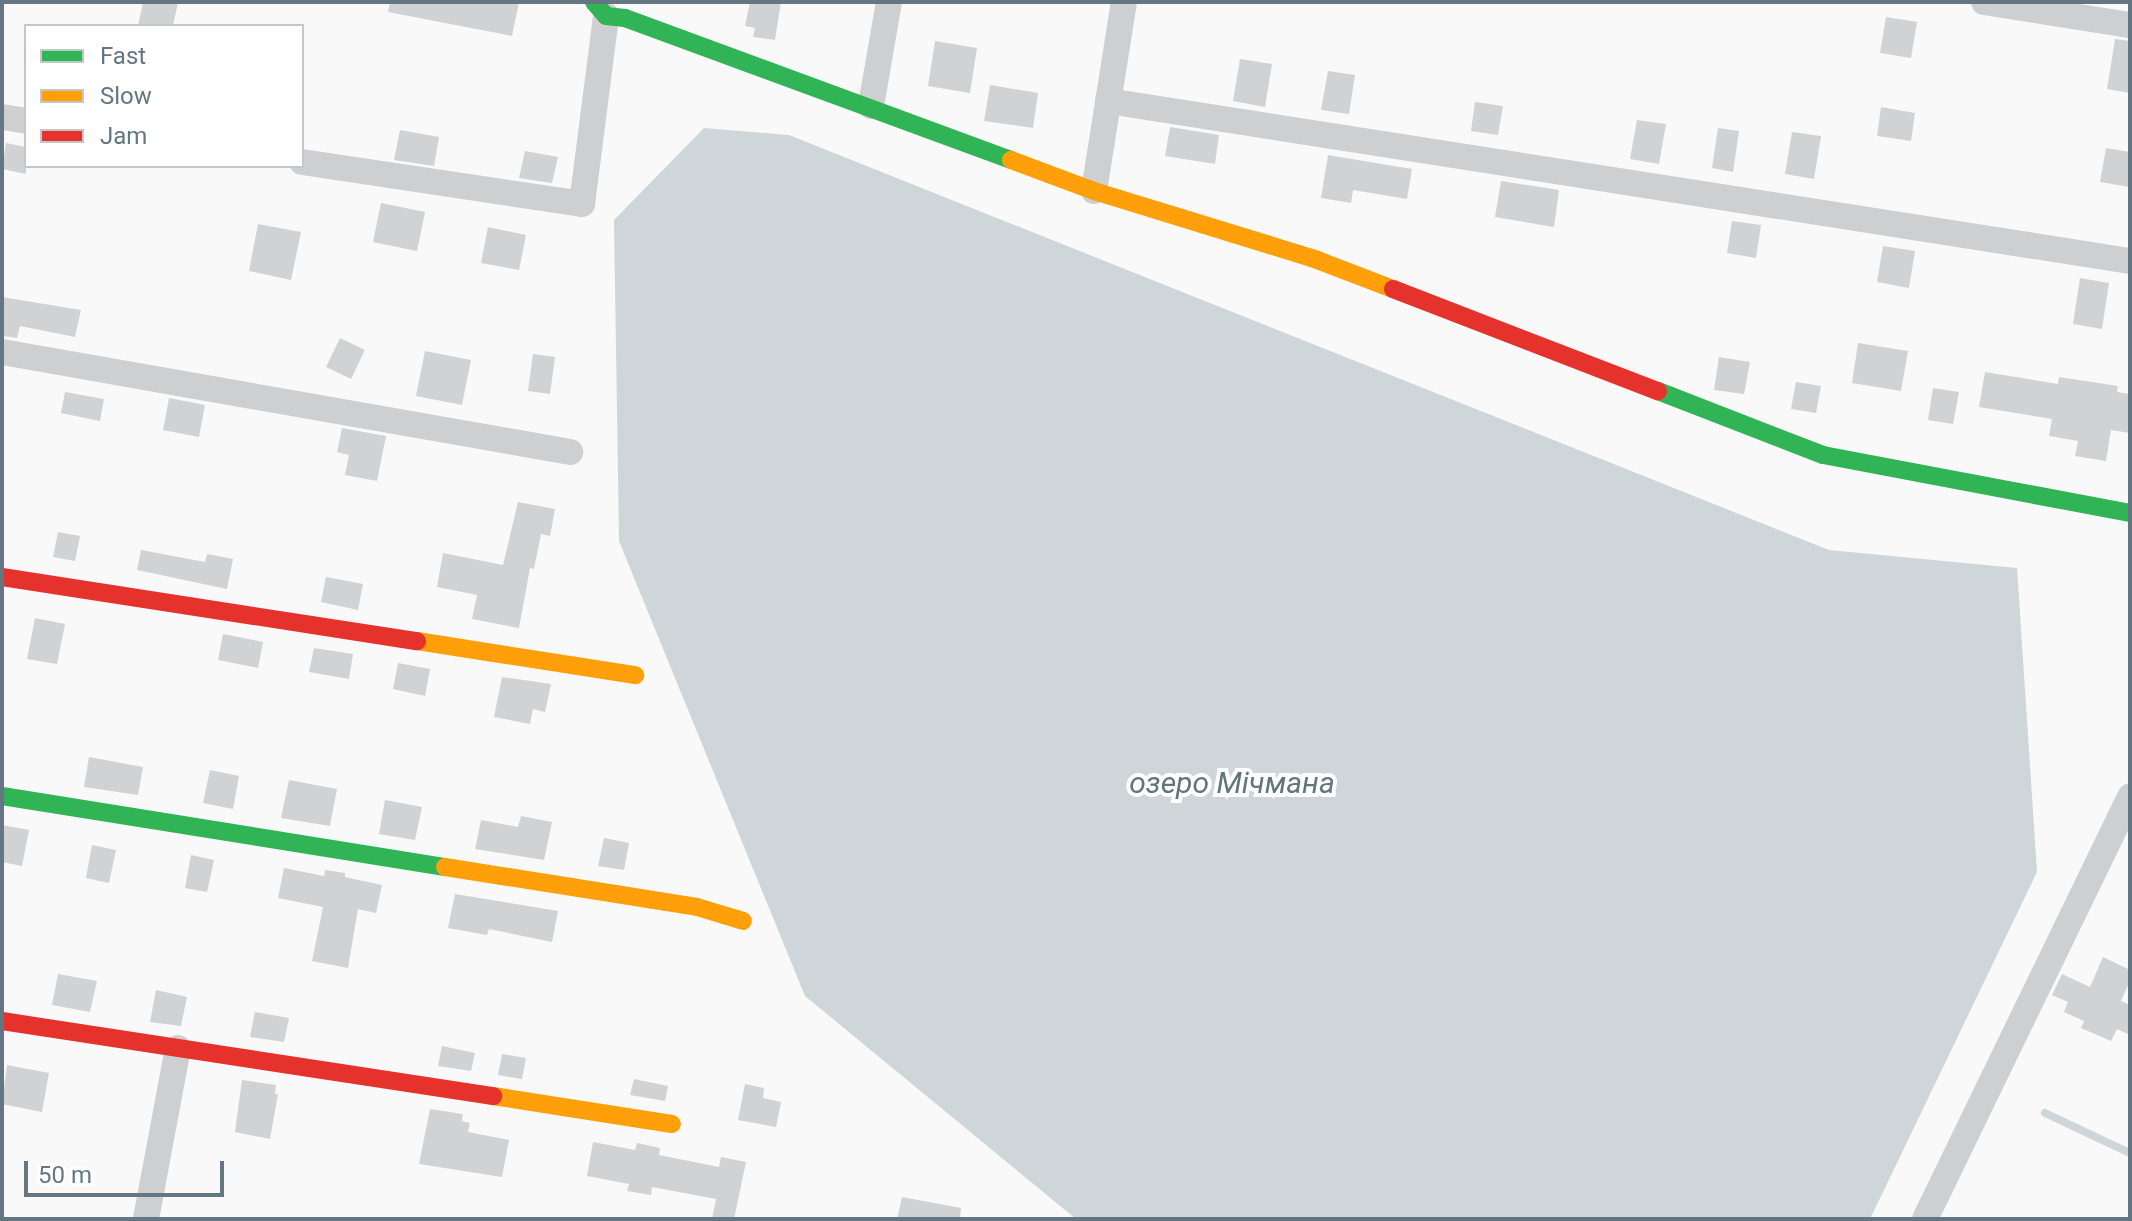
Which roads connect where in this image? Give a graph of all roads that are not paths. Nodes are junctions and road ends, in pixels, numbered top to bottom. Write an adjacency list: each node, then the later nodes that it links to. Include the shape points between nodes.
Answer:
1 (889, 2): 7 (street)
2 (1124, 2): 6 (street)
3 (1984, 2): 5 (street)
4 (600, 9): 7 (street); 10 (street, via 582,204)
5 (2130, 25)
6 (1108, 101): 11 (street); 12 (street)
7 (871, 106): 11 (street)
8 (2, 117): 9 (street)
9 (24, 121)
10 (304, 162)
11 (1094, 191): 15 (street, via 1312,258 1823,455)
12 (2130, 261)
13 (2, 352): 14 (street)
14 (570, 452)
15 (2130, 513)
16 (2, 577): 17 (street)
17 (635, 675)
18 (2, 796): 20 (street, via 682,904)
19 (2130, 796): 25 (street)
20 (743, 921)
21 (2, 1021): 22 (street)
22 (178, 1048): 23 (street); 24 (street)
23 (672, 1124)
24 (146, 1219)
25 (1925, 1219)

